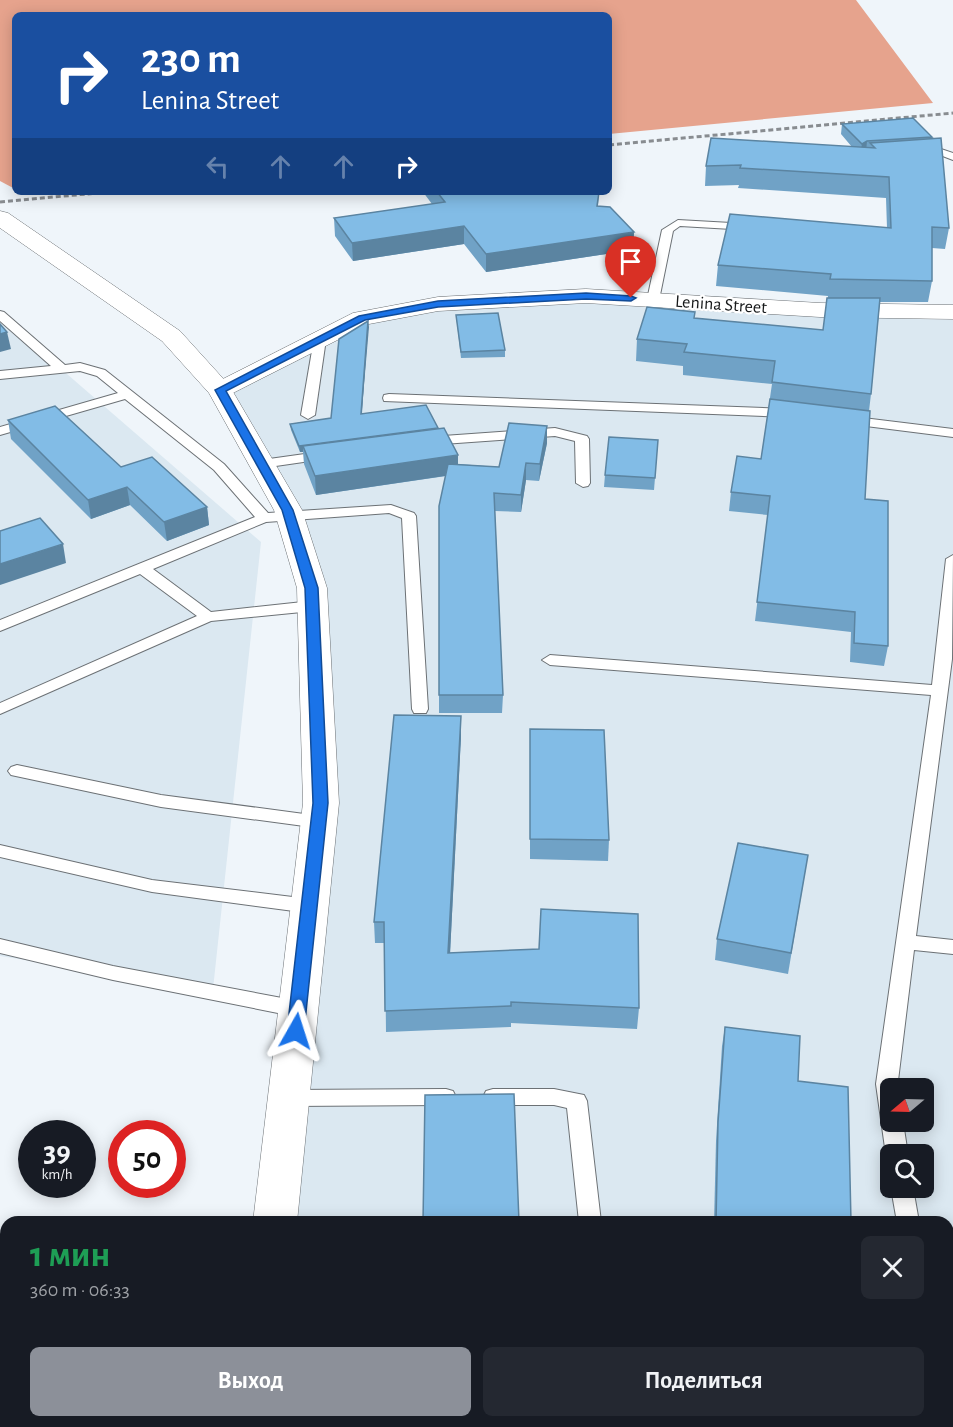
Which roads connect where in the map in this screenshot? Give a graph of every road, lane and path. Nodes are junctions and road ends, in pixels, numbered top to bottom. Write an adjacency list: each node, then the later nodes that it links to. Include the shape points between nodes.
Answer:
1 (909, 154): 2 (lane, via 941,152)
2 (953, 157)
3 (0, 218): 11 (main road, via 171,336)
4 (758, 227): 5 (lane, via 678,223 673,226 668,230)
5 (653, 300): 6 (main road, Lenina Street, via 820,310); 8 (main road, Lenina Street, via 586,296 438,304 362,318)
6 (953, 312)
7 (0, 315): 9 (lane)
8 (320, 339): 11 (main road, Lenina Street); 14 (lane)
9 (62, 369): 10 (lane); 12 (lane, via 80,367 101,373)
10 (0, 375)
11 (220, 390): 21 (main road)
12 (128, 394): 17 (lane); 23 (lane)
13 (389, 398): 15 (lane)
14 (308, 414)
15 (807, 415)
16 (829, 418): 18 (lane)
17 (0, 431)
18 (953, 433)
19 (415, 442): 22 (lane, via 555,432 582,439)
20 (344, 452): 21 (lane)
21 (262, 464): 23 (main road)
22 (583, 483)
23 (277, 518): 25 (lane); 26 (main road, via 312,588); 33 (lane, via 391,509 410,516)
24 (953, 560): 29 (lane)
25 (142, 568): 27 (lane); 28 (lane)
26 (312, 606): 27 (lane); 35 (main road)
27 (208, 617): 32 (lane)
28 (0, 626)
29 (948, 659): 31 (lane)
30 (550, 660): 31 (lane)
31 (940, 691): 38 (lane)
32 (0, 709)
33 (420, 709)
34 (17, 771): 35 (lane, via 161,801)
35 (319, 822): 37 (main road)
36 (0, 851): 37 (lane, via 152,886)
37 (309, 906): 41 (main road)
38 (905, 942): 40 (lane); 42 (lane)
39 (0, 946): 41 (lane, via 113,974)
40 (953, 947)
41 (298, 1009): 43 (main road)
42 (887, 1078)
43 (288, 1098): 45 (main road); 46 (lane, via 554,1097 577,1101)
44 (904, 1198): 47 (lane)
45 (276, 1216)
46 (589, 1216)
47 (907, 1216)

